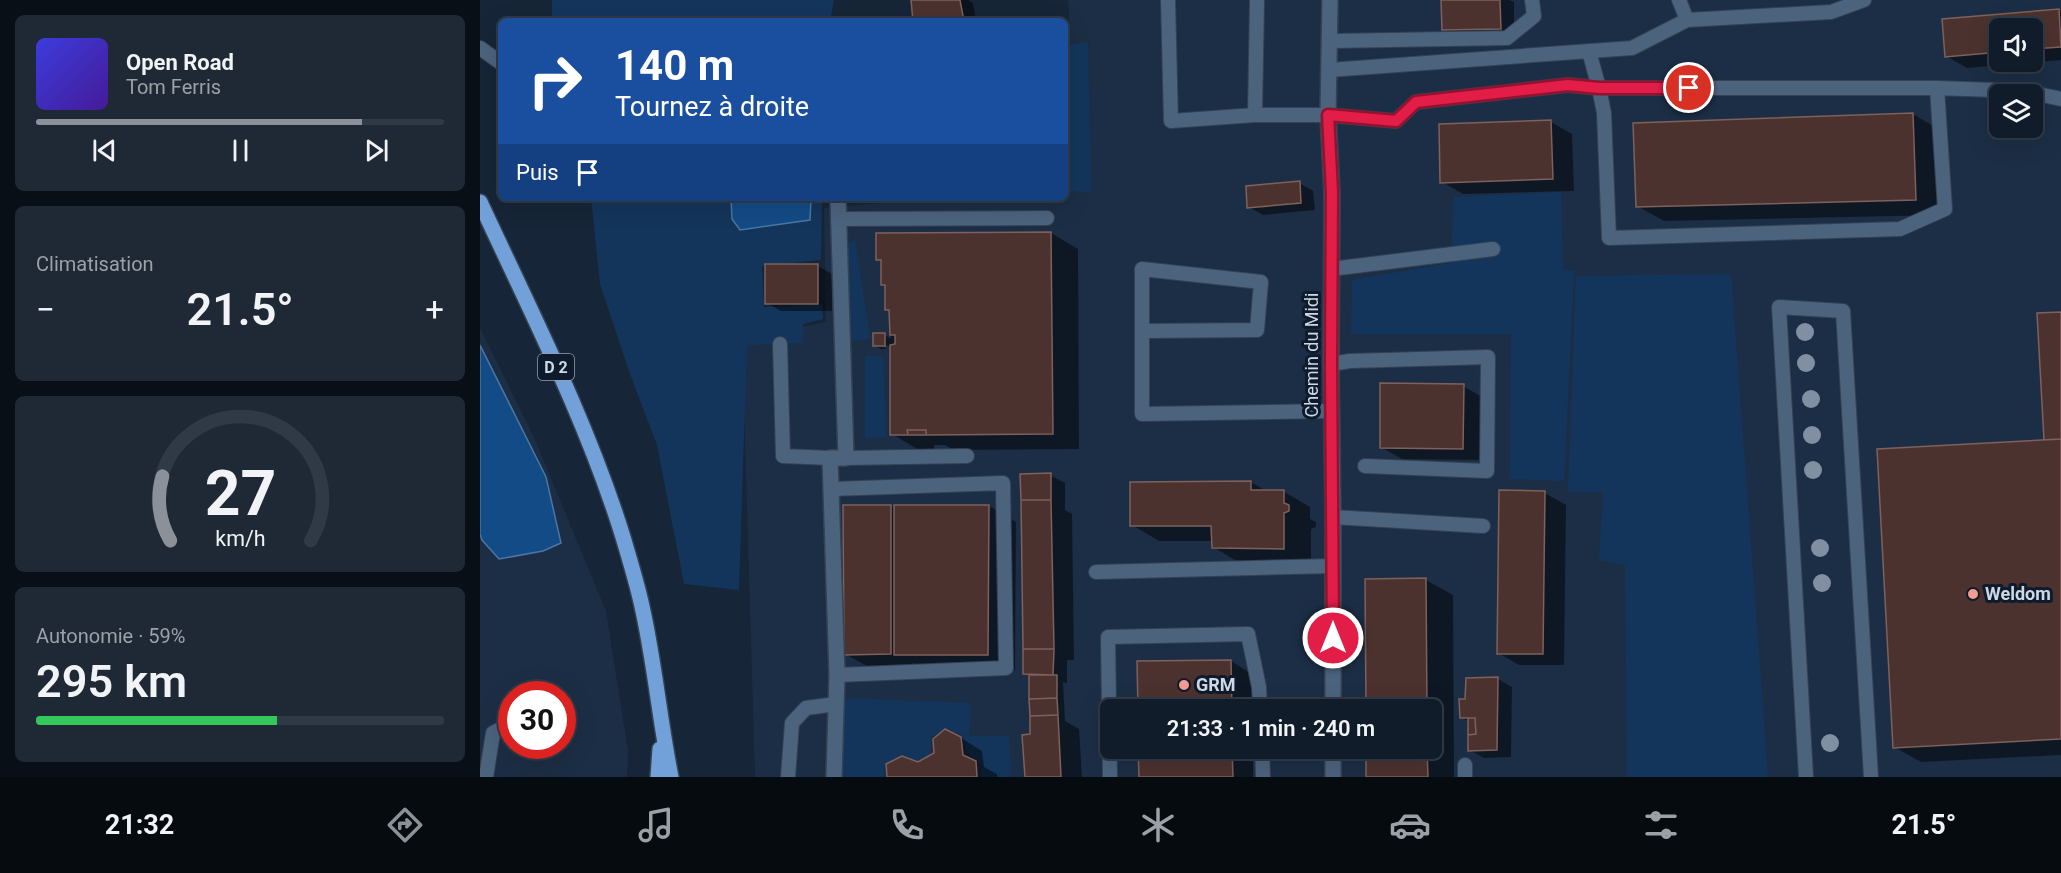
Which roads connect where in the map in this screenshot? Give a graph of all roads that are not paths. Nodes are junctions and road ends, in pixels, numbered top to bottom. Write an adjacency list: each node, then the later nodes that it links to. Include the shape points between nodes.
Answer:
1 (1168, 0): 16 (lane, via 1171,121)
2 (1257, 0): 16 (lane)
3 (1330, 0): 8 (street, Chemin du Midi)
4 (1532, 0): 8 (lane, via 1533,16 1507,38)
5 (1679, 0): 7 (lane)
6 (1864, 0): 7 (lane, via 1831,12)
7 (1687, 20): 10 (lane, via 1632,48)
8 (1331, 41): 12 (street, Chemin du Midi)
9 (480, 48): 11 (lane)
10 (1589, 51): 12 (lane); 13 (lane)
11 (498, 61)
12 (1329, 70): 17 (street, Chemin du Midi)
13 (1599, 88): 14 (lane); 14 (lane, via 1604,113 1609,238 1900,229 1945,209); 17 (lane, via 1568,85 1416,102 1396,121)
14 (1937, 88): 15 (lane, via 2023,91)
15 (2061, 99)
16 (1255, 115): 17 (lane)
17 (1328, 115): 23 (street, Chemin du Midi)
18 (838, 201): 21 (street)
19 (480, 202): 41 (main road, D 2, via 566,388 623,536 643,611)
20 (1047, 218): 21 (lane)
21 (838, 219): 29 (street)
22 (1492, 249): 23 (lane)
23 (1331, 269): 26 (street, Chemin du Midi)
24 (1143, 331): 24 (lane, via 1142,269 1261,282 1257,330); 27 (lane, via 1142,414)
25 (780, 344): 29 (lane, via 783,456)
26 (1331, 364): 27 (street, Chemin du Midi); 30 (lane, via 1488,357 1487,471)
27 (1331, 411): 32 (street, Chemin du Midi)
28 (967, 456): 29 (lane)
29 (838, 458): 31 (street)
30 (1365, 466)
31 (832, 489): 36 (street); 36 (lane, via 1002,483 1006,668)
32 (1333, 517): 33 (lane); 34 (street, Chemin du Midi)
33 (1482, 526)
34 (1333, 566): 35 (lane); 39 (street, Chemin du Midi)
35 (1096, 572)
36 (837, 675): 40 (street)
37 (1109, 699): 38 (lane, via 1108,636 1248,634)
38 (1260, 699)
39 (1333, 699)
40 (836, 704): 49 (lane, via 806,708 792,723); 50 (street)
41 (661, 728): 47 (main road, D 2); 48 (main road, D 2)
42 (498, 730): 46 (lane, via 493,733)
43 (1110, 759): 51 (lane)
44 (1262, 759): 52 (lane)
45 (1333, 759): 53 (street)
46 (486, 777)
47 (658, 777)
48 (671, 777)
49 (788, 777)
50 (834, 777)
51 (1110, 777)
52 (1263, 777)
53 (1333, 777)
54 (1806, 777): 55 (lane, via 1779,307 1843,311)
55 (1871, 777)

